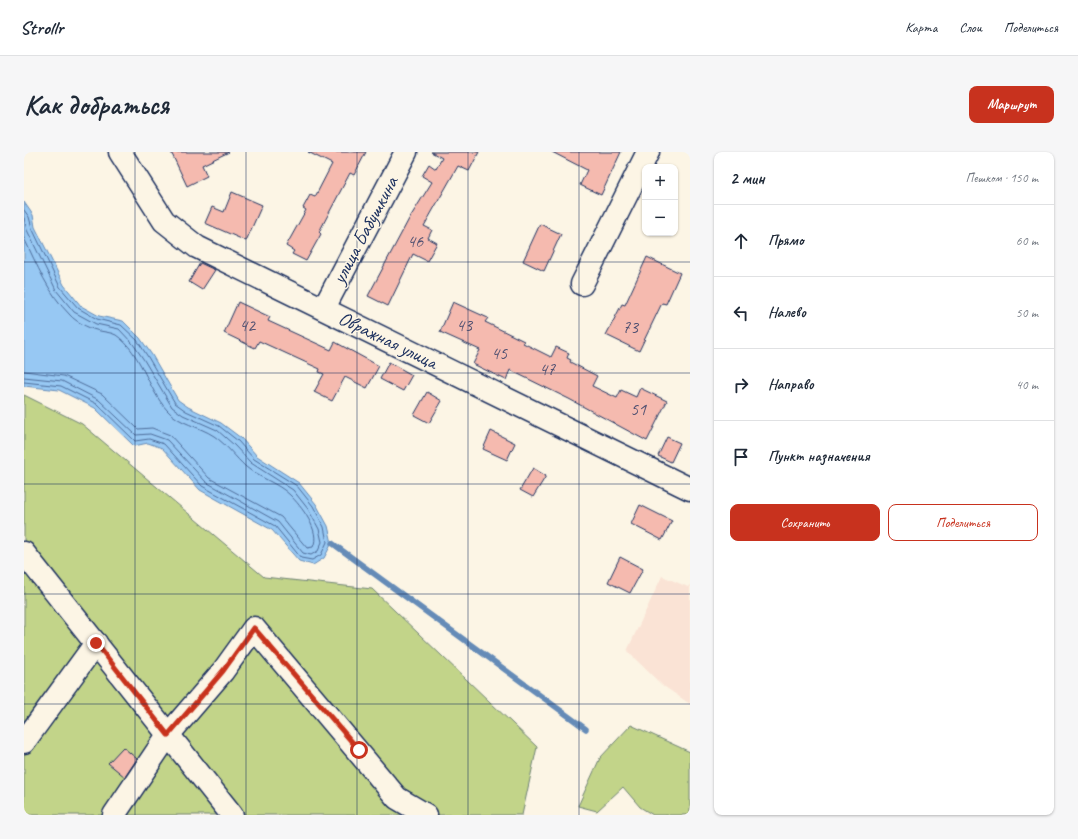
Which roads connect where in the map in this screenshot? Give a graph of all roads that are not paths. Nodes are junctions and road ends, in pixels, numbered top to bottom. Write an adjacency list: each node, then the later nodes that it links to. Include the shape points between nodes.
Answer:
1 (120, 152): 5 (street, Овражная улица, via 164,221 197,247)
2 (406, 152): 5 (street, улица Бабушкина)
3 (648, 152): 4 (street)
4 (582, 284)
5 (324, 308): 6 (street, Овражная улица)
6 (690, 489)
7 (24, 553): 8 (street)
8 (96, 643): 9 (street); 10 (street)
9 (168, 735): 11 (street); 12 (street); 13 (street, via 223,671 254,628 398,798)
10 (24, 742)
11 (114, 815)
12 (232, 815)
13 (426, 815)

